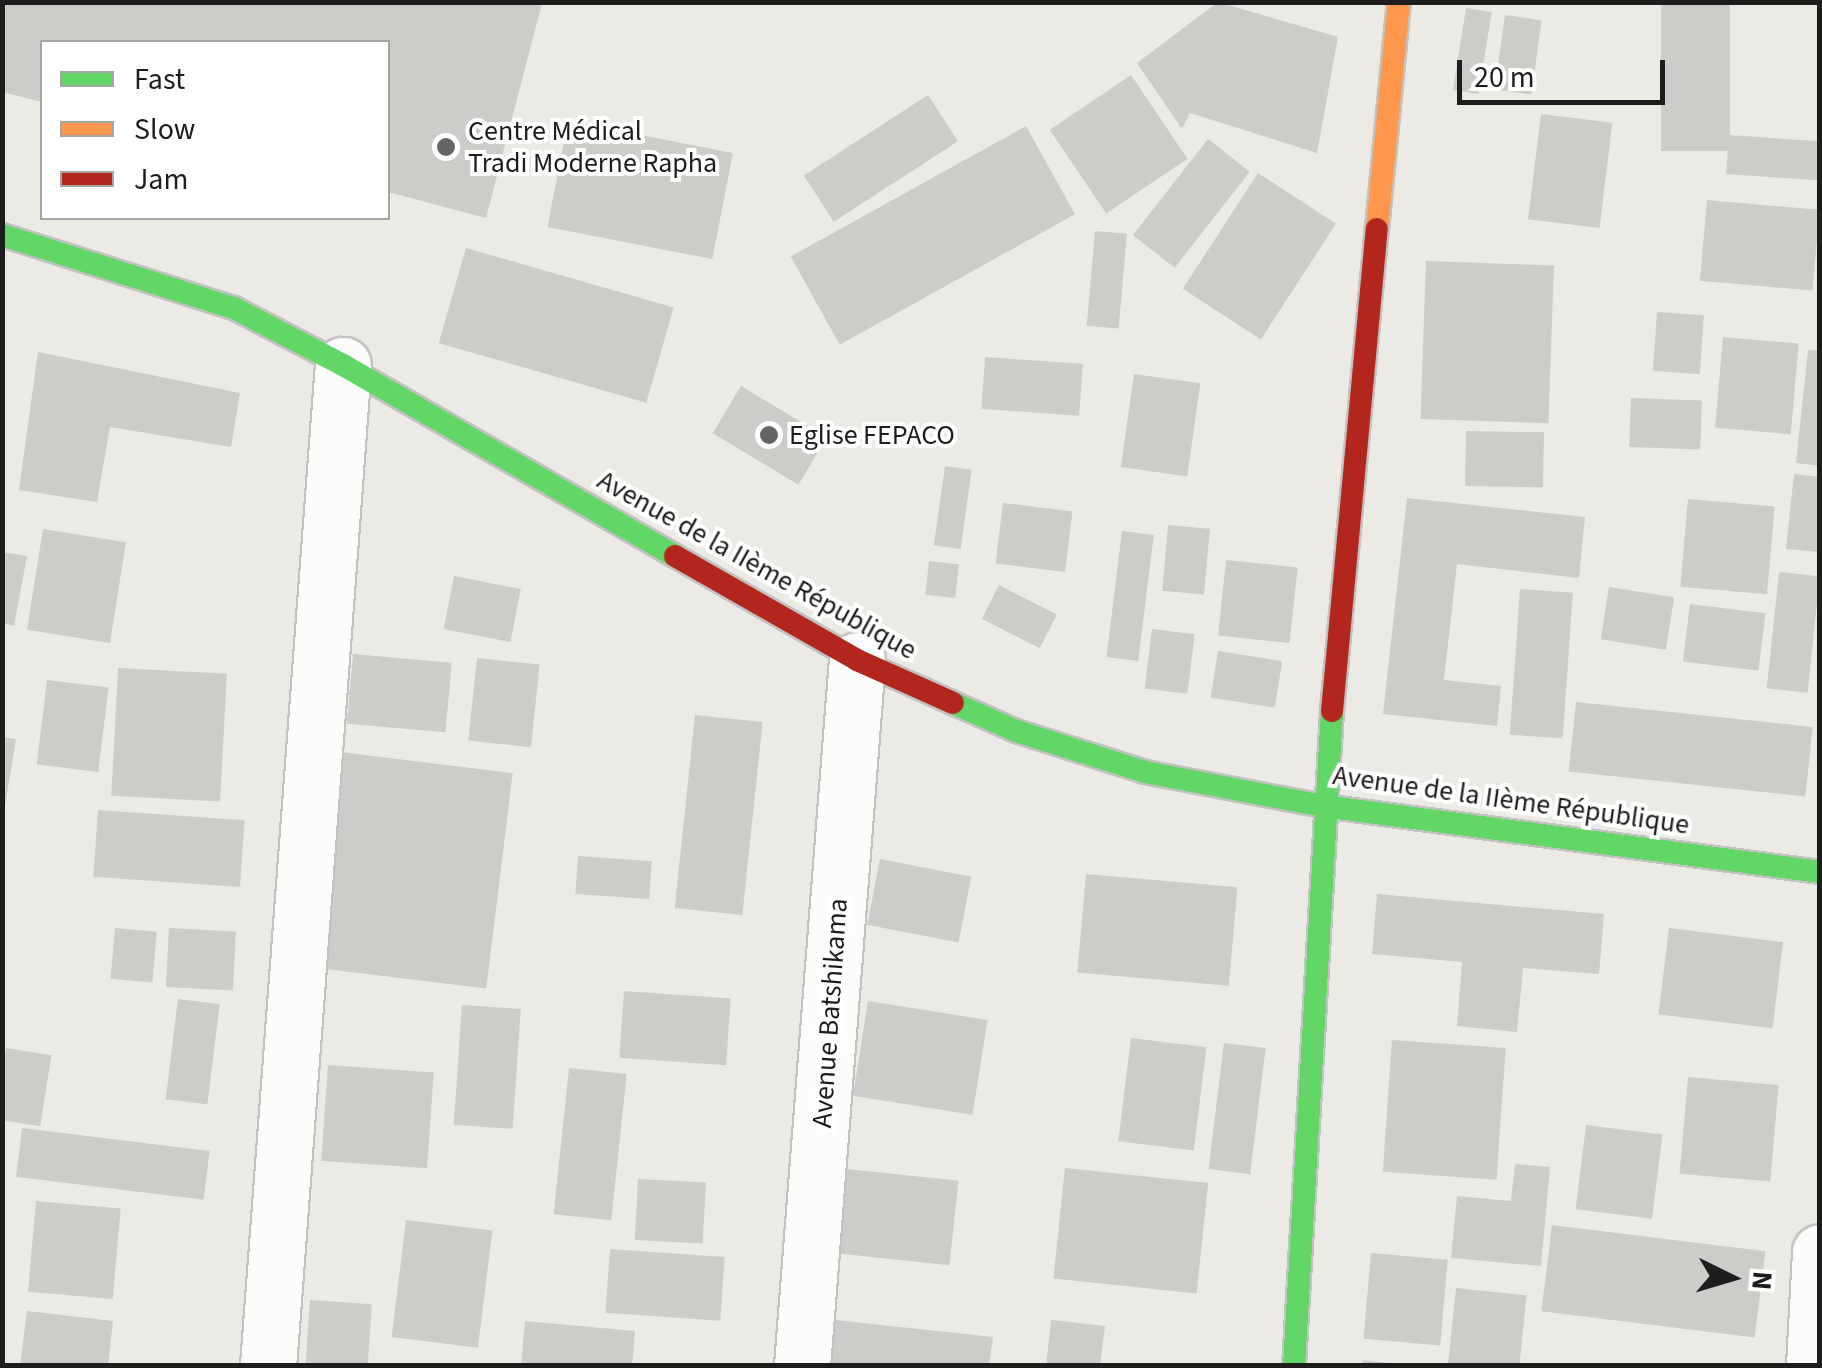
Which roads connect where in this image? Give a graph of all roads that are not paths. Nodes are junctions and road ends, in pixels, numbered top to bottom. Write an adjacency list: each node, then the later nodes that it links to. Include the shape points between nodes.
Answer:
1 (1399, 2): 5 (street)
2 (2, 236): 3 (street, Avenue de la IIème République, via 236,309)
3 (343, 365): 4 (street, Avenue de la IIème République); 8 (street)
4 (858, 660): 5 (street, Avenue de la IIème République, via 1016,730 1146,772); 9 (street, Avenue Batshikama)
5 (1323, 806): 6 (street, Avenue de la IIème République); 10 (street)
6 (1820, 872)
7 (1820, 1252): 11 (street)
8 (268, 1366)
9 (802, 1366)
10 (1294, 1366)
11 (1814, 1366)

